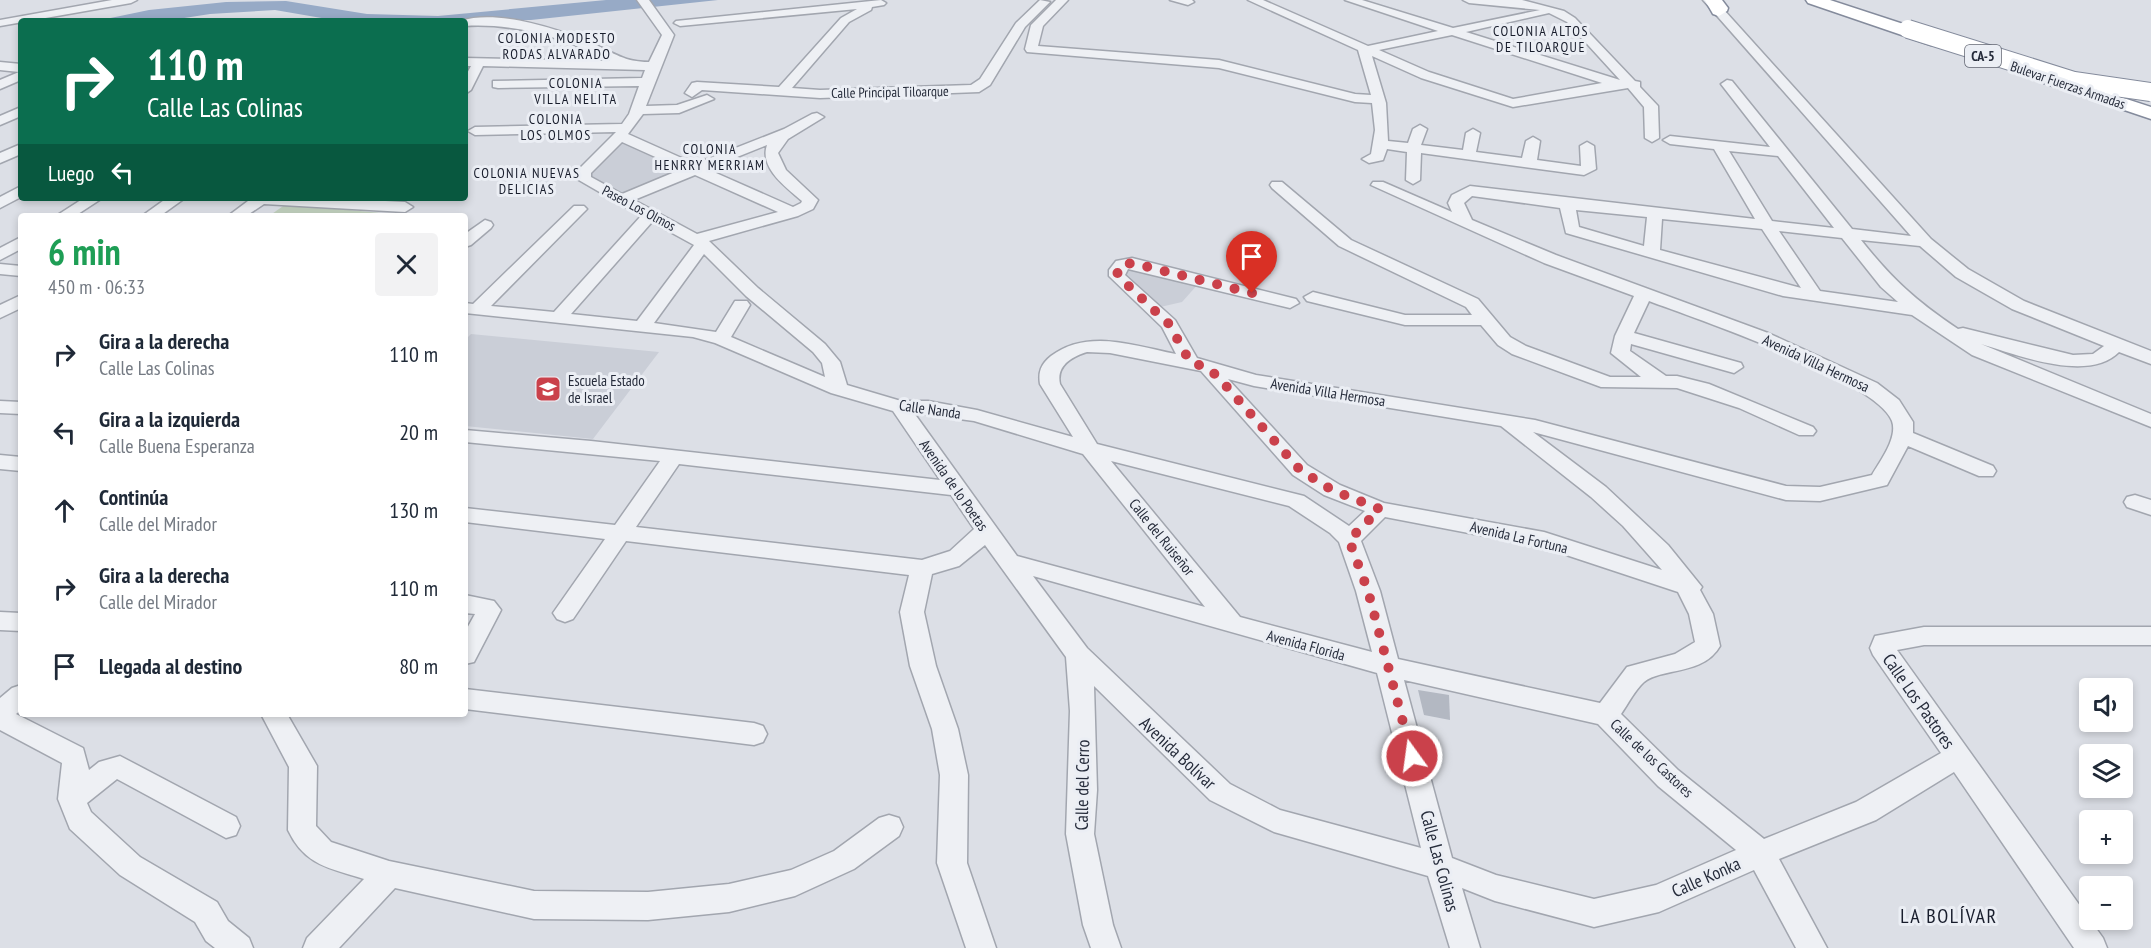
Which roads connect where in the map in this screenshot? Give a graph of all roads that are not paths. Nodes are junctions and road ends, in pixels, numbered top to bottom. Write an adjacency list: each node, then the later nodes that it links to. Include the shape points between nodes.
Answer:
1 (89, 0): 16 (street)
2 (131, 0): 17 (street)
3 (643, 0): 29 (street, Paseo Los Olmos, via 668,39)
4 (1047, 0): 39 (street, Calle Principal Tiloarque, via 1020,24 985,82 974,89 841,94)
5 (1062, 0): 43 (street, via 1037,25 1033,51 1220,64 1355,98)
6 (1176, 0): 13 (street)
7 (1254, 0): 24 (street)
8 (1351, 0): 23 (street)
9 (1469, 0): 15 (street)
10 (1814, 0): 22 (highway, Bulevar Fuerzas Armadas / CA-5)
11 (1833, 0): 25 (highway, Bulevar Fuerzas Armadas / CA-5)
12 (884, 2): 21 (street); 39 (street, via 845,20)
13 (1188, 2)
14 (1714, 4): 92 (street)
15 (1556, 10): 23 (street); 37 (street, via 1571,20)
16 (0, 11)
17 (28, 18)
18 (18, 20): 19 (street)
19 (0, 23)
20 (468, 23): 27 (street, via 491,21 552,33 593,47)
21 (680, 23)
22 (1901, 27): 40 (highway, bridge, via 2074,81); 47 (highway, Bulevar Fuerzas Armadas / CA-5)
23 (1454, 33): 24 (street); 34 (street)
24 (1364, 50): 34 (street, via 1506,102); 43 (street)
25 (2011, 57): 38 (highway, via 2087,76); 44 (highway, Bulevar Fuerzas Armadas / CA-5)
26 (471, 63): 27 (street)
27 (626, 65): 29 (street)
28 (0, 66): 30 (street)
29 (653, 66): 32 (street, Paseo Los Olmos)
30 (18, 68)
31 (18, 76): 36 (street)
32 (647, 82): 33 (street); 45 (street, Paseo Los Olmos)
33 (498, 84)
34 (1618, 84): 37 (street)
35 (1727, 84): 62 (street)
36 (0, 85)
37 (1635, 85): 55 (street, via 1651,106)
38 (2151, 86)
39 (783, 91): 41 (street, Calle Principal Tiloarque, via 697,86)
40 (2151, 92)
41 (692, 93)
42 (706, 99): 45 (street, via 679,109)
43 (1378, 100): 58 (street)
44 (2151, 104)
45 (637, 110): 52 (street, Paseo Los Olmos)
46 (18, 112): 49 (street)
47 (2151, 114)
48 (818, 117): 53 (street)
49 (0, 121)
50 (1420, 129): 59 (street)
51 (474, 131): 52 (street)
52 (623, 132): 66 (street); 71 (street, Paseo Los Olmos, via 591,162 584,179)
53 (783, 133): 66 (street); 83 (street, via 771,149 773,165 811,203)
54 (1473, 133): 63 (street)
55 (1652, 138)
56 (1670, 140): 61 (street)
57 (1533, 141): 65 (street)
58 (1382, 144): 59 (street); 64 (street, via 1378,157)
59 (1414, 146): 63 (street); 67 (street)
60 (1587, 146): 65 (street, via 1588,171)
61 (1719, 146): 62 (street); 87 (street)
62 (1785, 153): 89 (street)
63 (1469, 154): 65 (street)
64 (1369, 159)
65 (1530, 162)
66 (694, 170): 71 (street); 83 (street)
67 (1413, 180)
68 (1277, 185): 108 (street, via 1345,243 1472,303)
69 (1378, 185): 86 (street, Avenida Villa Hermosa)
70 (18, 193): 76 (street)
71 (623, 199): 85 (street, Paseo Los Olmos)
72 (90, 201): 80 (street)
73 (172, 201): 81 (street)
74 (259, 201): 82 (street)
75 (298, 201): 78 (street)
76 (0, 203)
77 (1567, 204): 84 (street); 86 (street, via 1465,191 1455,203); 94 (street, via 1575,232)
78 (405, 207)
79 (579, 209): 104 (street)
80 (69, 213)
81 (154, 213)
82 (241, 213)
83 (793, 213): 91 (street)
84 (1655, 213): 87 (street); 94 (street)
85 (651, 214): 91 (street, Paseo Los Olmos); 107 (street)
86 (1465, 223): 98 (street, Avenida Villa Hermosa)
87 (1766, 224): 89 (street); 99 (street)
88 (484, 225): 90 (street)
89 (1846, 232): 92 (street); 105 (street, via 1887,283)
90 (468, 239)
91 (700, 242): 109 (street); 118 (street, Paseo Los Olmos, via 819,348 831,362)
92 (1925, 242): 113 (street, via 1962,273 2018,305)
93 (18, 244): 95 (street)
94 (1652, 251): 99 (street, via 1750,283)
95 (0, 255)
96 (0, 269): 97 (street)
97 (18, 271)
98 (1644, 294): 111 (street); 126 (street, Avenida Villa Hermosa, via 1762,337 1870,387 1893,404)
99 (1815, 296): 105 (street)
100 (1313, 297): 108 (street, via 1405,320)
101 (18, 302): 106 (street)
102 (1290, 303): 115 (street, Avenida La Fortuna, via 1132,263 1122,265 1118,276 1169,324)
103 (741, 305): 112 (street)
104 (471, 309): 107 (street, Calle Nanda)
105 (1917, 310): 110 (street)
106 (0, 313)
107 (560, 317): 109 (street, Calle Nanda)
108 (1487, 320): 117 (street, via 1504,341 1519,350 1575,372 1608,383)
109 (643, 325): 112 (street, Calle Nanda)
110 (1942, 327): 113 (street, via 2075,360 2098,359); 123 (street, via 1979,351)
111 (1624, 336): 116 (street); 117 (street, via 1620,353)
112 (721, 339): 118 (street, Calle Nanda)
113 (2116, 344): 114 (street)
114 (2151, 358)
115 (1199, 365): 122 (street, Avenida Villa Hermosa, via 1254,380); 127 (street, Avenida Villa Hermosa, via 1110,347 1086,346 1070,351 1052,365 1048,374 1050,384); 133 (street, Avenida La Fortuna, via 1300,470 1332,490)
116 (1734, 367)
117 (1661, 382): 124 (street, via 1702,388)
118 (838, 389): 120 (street, Calle Nanda)
119 (0, 407): 121 (street)
120 (900, 407): 127 (street, Calle Nanda, via 928,407 977,416); 132 (street, Avenida de lo Poetas)
121 (18, 408)
122 (1503, 420): 126 (street, Avenida Villa Hermosa, via 1738,482 1786,493 1820,495 1880,480); 140 (street, Calle de los Castores, via 1598,492)
123 (2151, 421)
124 (1806, 431)
125 (468, 436): 128 (street)
126 (1904, 436): 131 (street)
127 (1090, 449): 137 (street, Calle Nanda, via 1296,501 1338,528); 145 (street, Calle del Ruiseñor)
128 (674, 456): 132 (street); 136 (street)
129 (0, 462): 130 (street)
130 (18, 464)
131 (1986, 471)
132 (958, 489): 135 (street, Avenida de lo Poetas)
133 (1380, 509): 137 (street); 140 (street, Avenida La Fortuna, via 1544,540)
134 (468, 514): 136 (street)
135 (986, 530): 138 (street, Avenida de lo Poetas); 139 (street, via 956,560)
136 (618, 534): 139 (street); 142 (street)
137 (1349, 540): 149 (street, Calle Las Colinas)
138 (1010, 562): 145 (street, Avenida Florida); 148 (street, Avenida Bolívar)
139 (922, 568): 166 (street, via 912,612 954,775 952,863)
140 (1690, 587): 153 (street, Calle de los Castores, via 1707,627 1708,645 1683,661 1636,674)
141 (468, 604): 147 (street, via 489,610)
142 (565, 613)
143 (0, 621): 144 (street)
144 (18, 622)
145 (1233, 625): 149 (street, Avenida Florida)
146 (2151, 636): 157 (street, Calle Los Pastores, via 1924,636 1884,643 1882,648)
147 (468, 649)
148 (1078, 655): 162 (street, Avenida Bolívar, via 1220,792 1274,820); 167 (street, Calle del Cerro, via 1083,711 1080,834)
149 (1390, 668): 153 (street, Avenida Florida); 162 (street, Calle Las Colinas)
150 (18, 698): 152 (street)
151 (468, 699): 156 (street)
152 (0, 713)
153 (1606, 715): 161 (street, Calle de los Castores, via 1668,778)
154 (276, 717): 163 (street, via 303,766 302,830 321,852)
155 (0, 718): 158 (street, via 73,756 76,765)
156 (754, 734)
157 (1958, 756): 161 (street, Calle Konka, via 1866,811); 170 (street, Calle Los Pastores)
158 (72, 799): 159 (street, via 109,770 120,767); 164 (street, via 80,820 130,866 206,912)
159 (226, 826)
160 (889, 827): 163 (street, via 844,860 795,884 729,898 648,906 534,905)
161 (1760, 853): 162 (street, Calle Konka, via 1659,898 1594,913 1495,888); 169 (street, Calle de los Castores)
162 (1440, 866): 168 (street, Calle Las Colinas)
163 (389, 874): 165 (street)
164 (224, 942)
165 (318, 948)
166 (981, 948)
167 (1106, 948)
168 (1465, 948)
169 (1812, 948)
170 (2092, 948)

